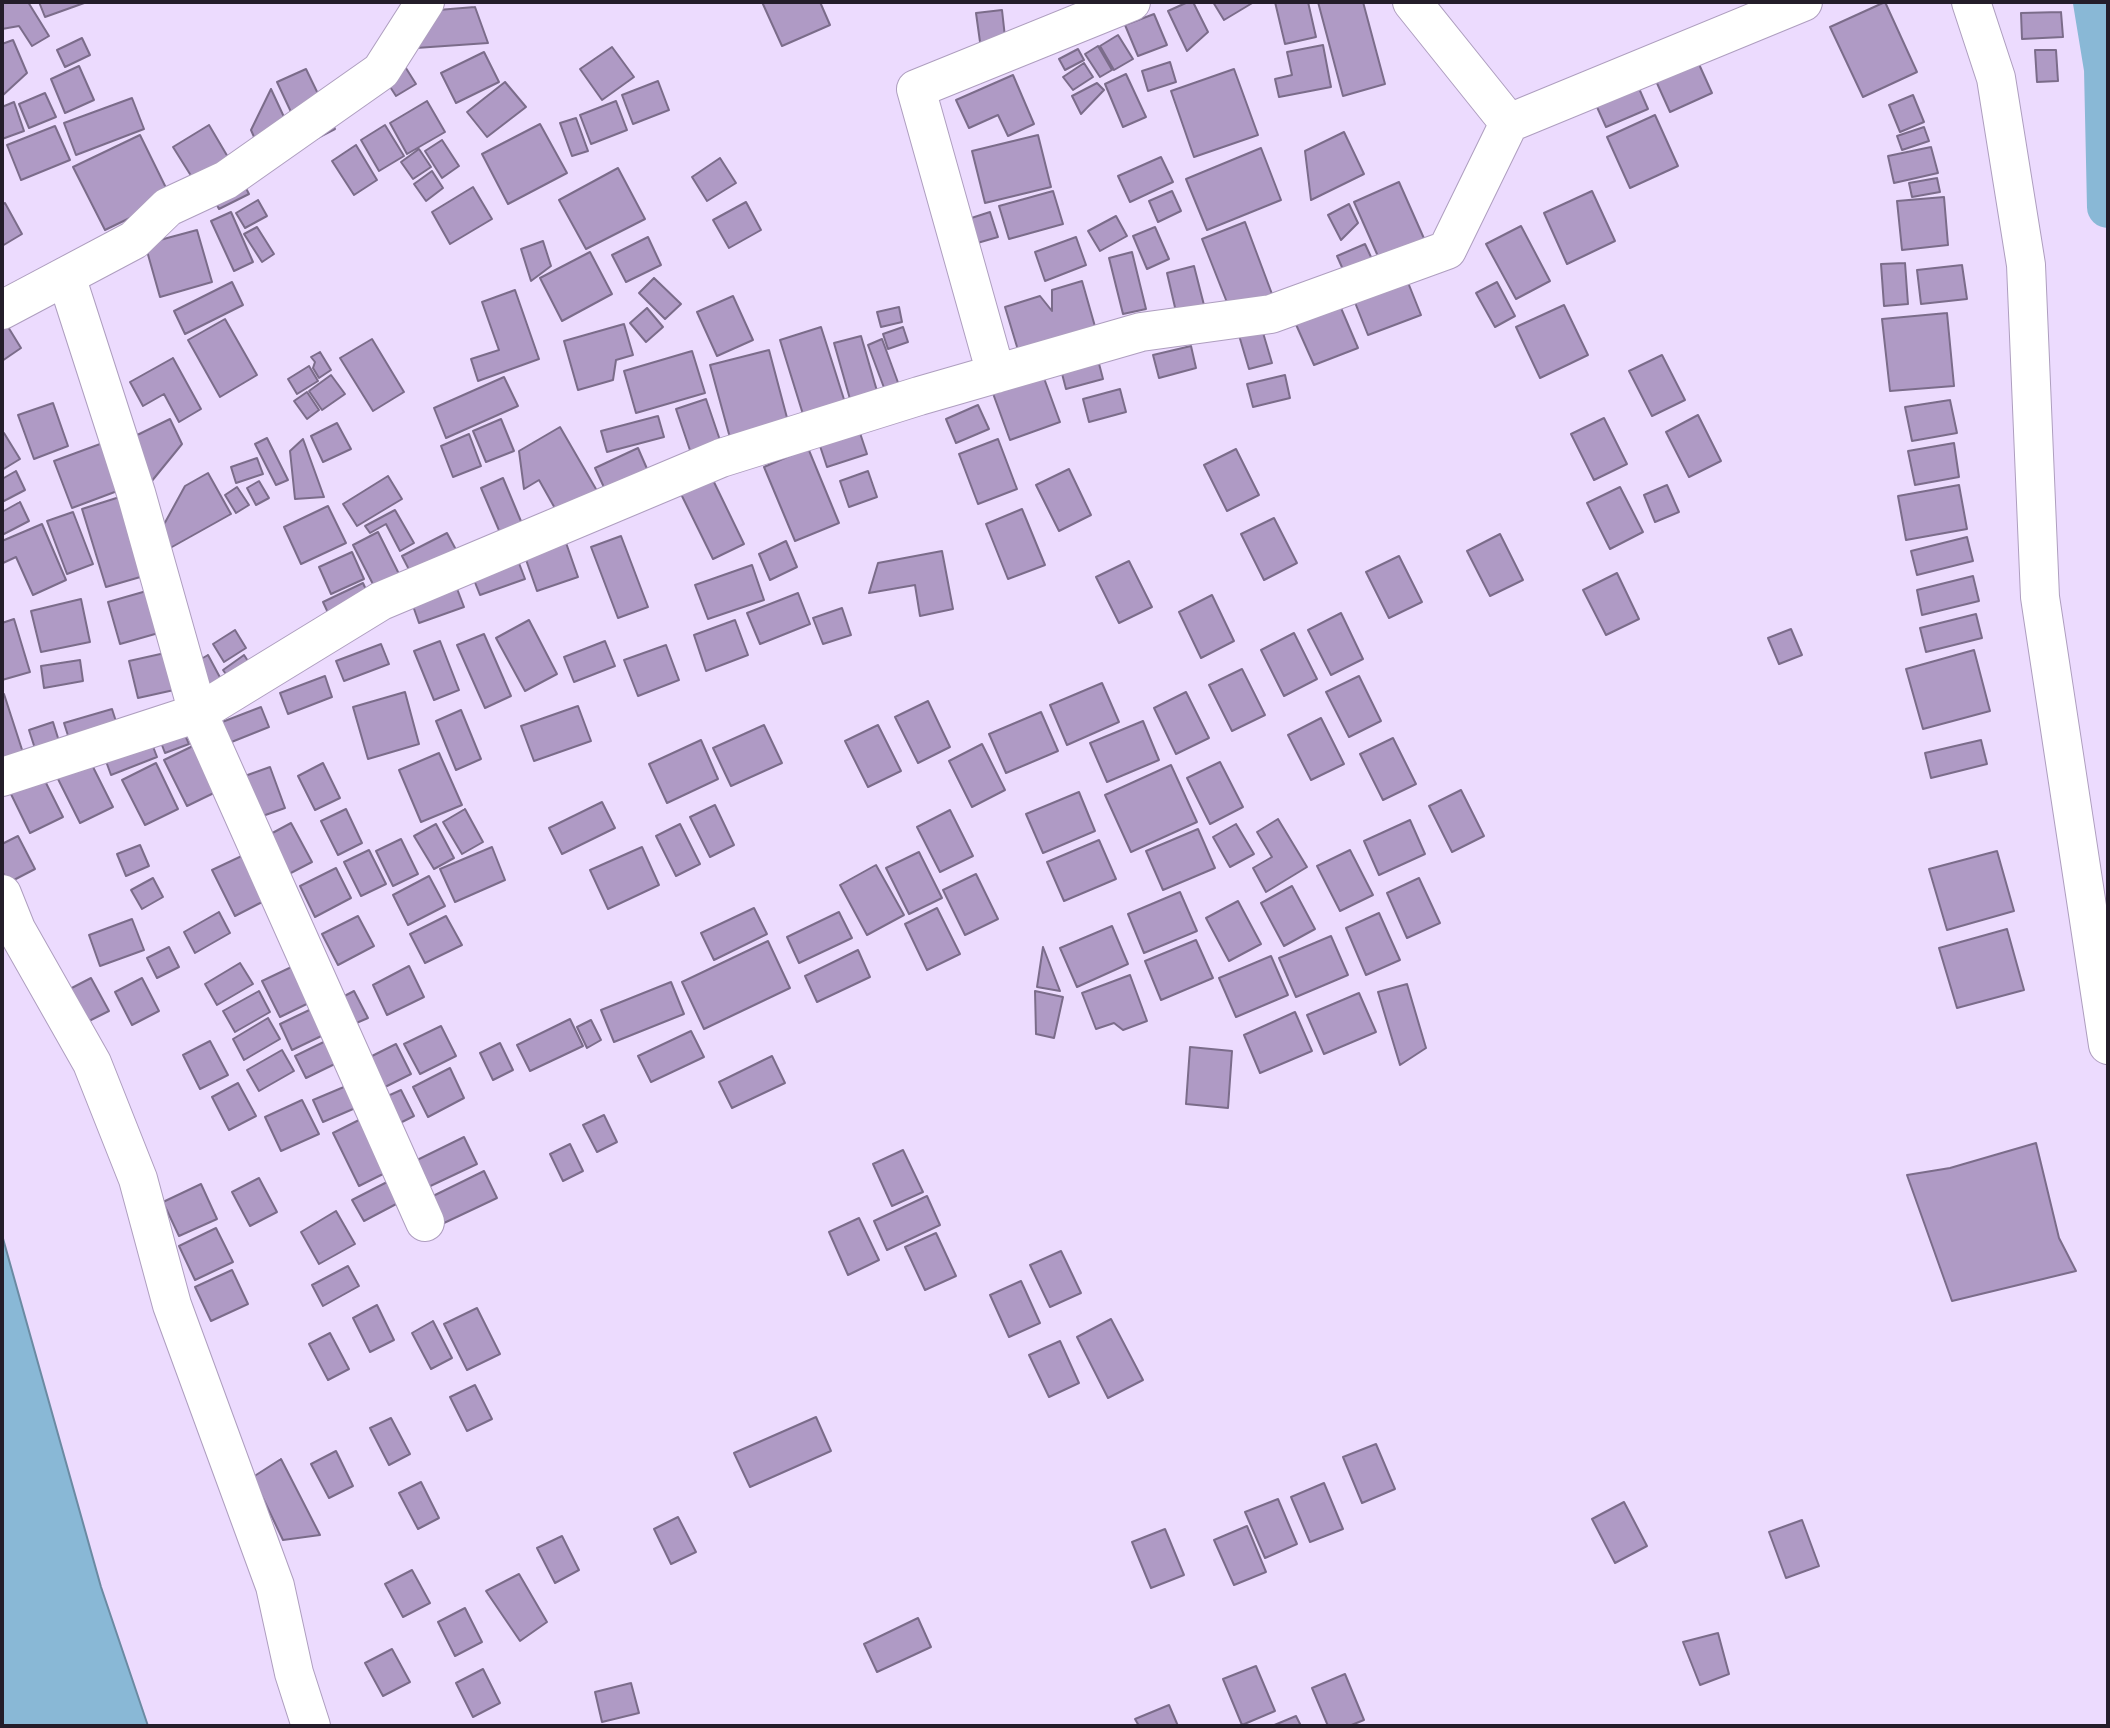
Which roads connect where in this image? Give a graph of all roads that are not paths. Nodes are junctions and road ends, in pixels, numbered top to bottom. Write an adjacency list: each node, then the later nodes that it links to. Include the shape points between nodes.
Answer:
1 (425, 2): 7 (street, via 381,71 226,180 168,207 134,240)
2 (1131, 2): 9 (street, via 916,89)
3 (1412, 2): 6 (street)
4 (1803, 2): 6 (street)
5 (1971, 2): 13 (street, via 1996,78 2026,265 2040,597)
6 (1510, 123): 9 (street, via 1447,250 1271,314 1141,332)
7 (66, 276): 8 (street); 10 (street, via 136,493)
8 (2, 310)
9 (996, 374): 10 (street, via 721,458 381,601)
10 (198, 713): 11 (street); 14 (street)
11 (2, 776)
12 (2, 894): 15 (street, via 16,929 92,1063 138,1179 172,1305 275,1586)
13 (2108, 1045)
14 (425, 1222)
15 (311, 1726)

